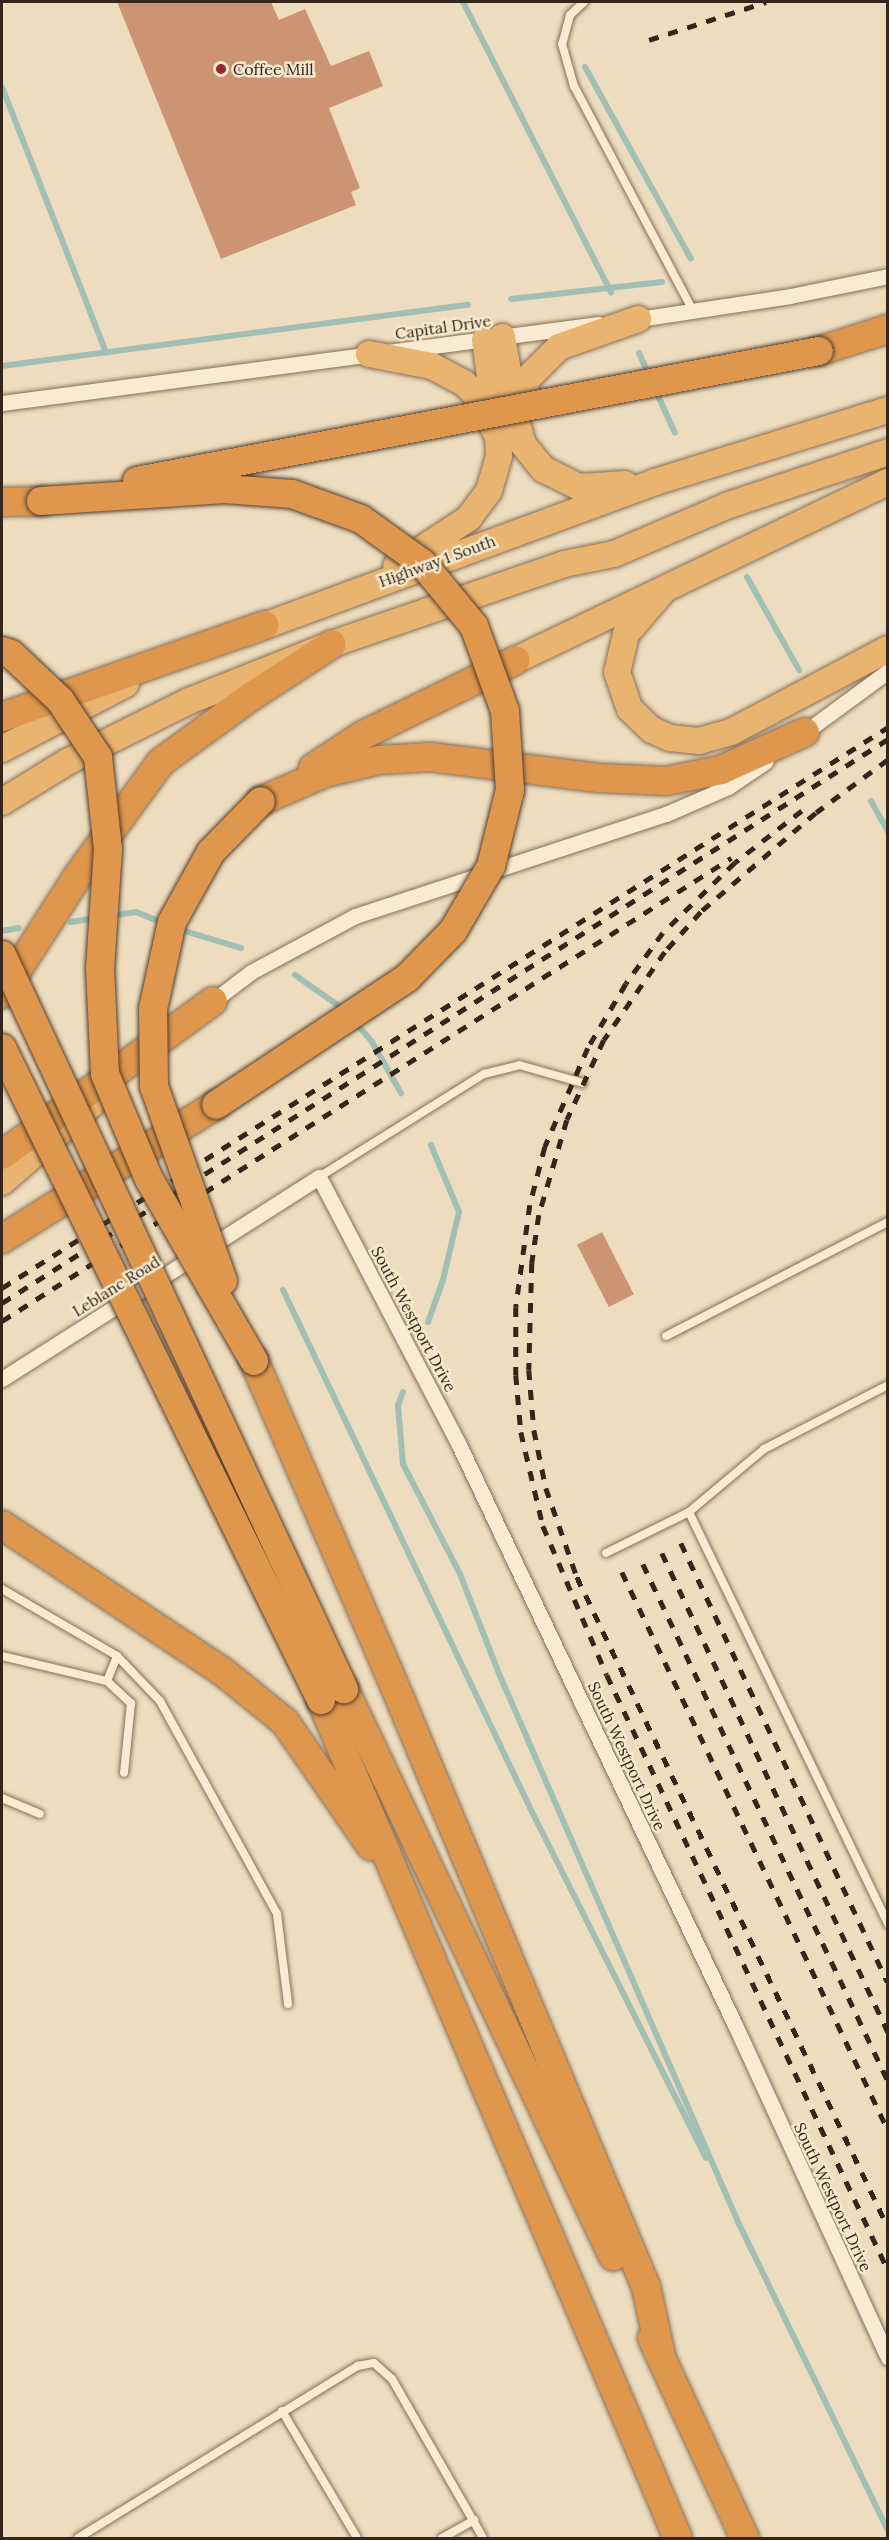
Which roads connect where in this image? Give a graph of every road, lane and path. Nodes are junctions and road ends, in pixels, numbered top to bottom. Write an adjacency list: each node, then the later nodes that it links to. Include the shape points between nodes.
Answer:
1 (584, 2): 3 (lane, via 570,15 562,44 574,86)
2 (888, 276): 3 (street, Capital Drive)
3 (693, 311): 4 (street, Capital Drive)
4 (638, 320): 6 (street, Capital Drive); 12 (highway, via 559,347 528,378)
5 (888, 329): 8 (highway)
6 (493, 339): 9 (street, Capital Drive); 12 (highway)
7 (888, 340): 8 (highway)
8 (819, 351): 16 (highway, bridge)
9 (369, 354): 10 (street, Capital Drive); 12 (highway, via 432,366 464,383)
10 (2, 403)
11 (888, 410): 14 (highway, Highway 1 South)
12 (507, 430): 14 (highway, via 543,469 579,487); 18 (highway, via 489,491 469,518)
13 (888, 452): 21 (highway, via 729,505 614,554 564,564)
14 (655, 482): 18 (highway, Highway 1 South)
15 (888, 482): 19 (highway)
16 (41, 501): 17 (highway); 40 (highway, bridge, via 225,489 292,494 361,519 422,563 474,626 505,711 510,790 491,867 453,931 407,978 216,1105)
17 (2, 502)
18 (364, 588): 20 (highway, Highway 1 South)
19 (662, 592): 22 (highway, via 626,634 617,672 630,709 652,730 670,738 699,741 731,732); 24 (highway)
20 (264, 625): 26 (highway); 28 (highway, Highway 1 South, via 113,690)
21 (332, 644): 30 (highway, via 189,701 67,762); 32 (highway, via 162,762 77,877)
22 (888, 649)
23 (2, 651): 42 (highway, bridge, via 11,654 60,700 98,757 108,849 100,968 105,1074 149,1179)
24 (516, 660): 29 (highway, via 363,735)
25 (888, 671): 27 (street)
26 (2, 717)
27 (805, 732): 29 (highway, via 721,770 666,781 599,778 430,757 379,760 325,773); 33 (street, via 728,787 666,814 355,916 260,966)
28 (2, 749)
29 (261, 801): 42 (highway, bridge, via 211,852 172,922 153,1010 154,1086 182,1173)
30 (2, 802)
31 (2, 956): 52 (highway, bridge)
32 (2, 994)
33 (213, 1001): 36 (highway); 38 (highway)
34 (2, 1048): 52 (highway, bridge)
35 (583, 1083): 37 (lane, via 519,1065 484,1074)
36 (2, 1155)
37 (319, 1177): 43 (street, Leblanc Road); 60 (street, South Westport Drive, via 459,1444)
38 (2, 1182)
39 (888, 1222): 41 (lane)
40 (2, 1239)
41 (666, 1336)
42 (254, 1361): 59 (highway, via 646,2287)
43 (2, 1379)
44 (888, 1385): 45 (lane, via 764,1449)
45 (689, 1512): 47 (lane); 57 (lane)
46 (4, 1526): 56 (highway, via 222,1671 285,1722)
47 (606, 1553)
48 (2, 1589): 50 (lane)
49 (2, 1656): 51 (lane)
50 (117, 1656): 51 (lane); 58 (lane, via 160,1701 277,1914)
51 (106, 1681): 53 (lane, via 131,1703)
52 (332, 1694): 56 (highway); 59 (highway)
53 (124, 1773)
54 (2, 1798): 55 (lane)
55 (40, 1814)
56 (405, 1895): 67 (highway)
57 (888, 1924)
58 (288, 2004)
59 (661, 2356): 68 (highway)
60 (888, 2358)
61 (282, 2411): 62 (lane, via 358,2366 374,2363 392,2379); 63 (lane); 64 (lane)
62 (474, 2520): 65 (lane); 66 (lane)
63 (78, 2538)
64 (357, 2538)
65 (442, 2538)
66 (483, 2538)
67 (678, 2538)
68 (745, 2538)

